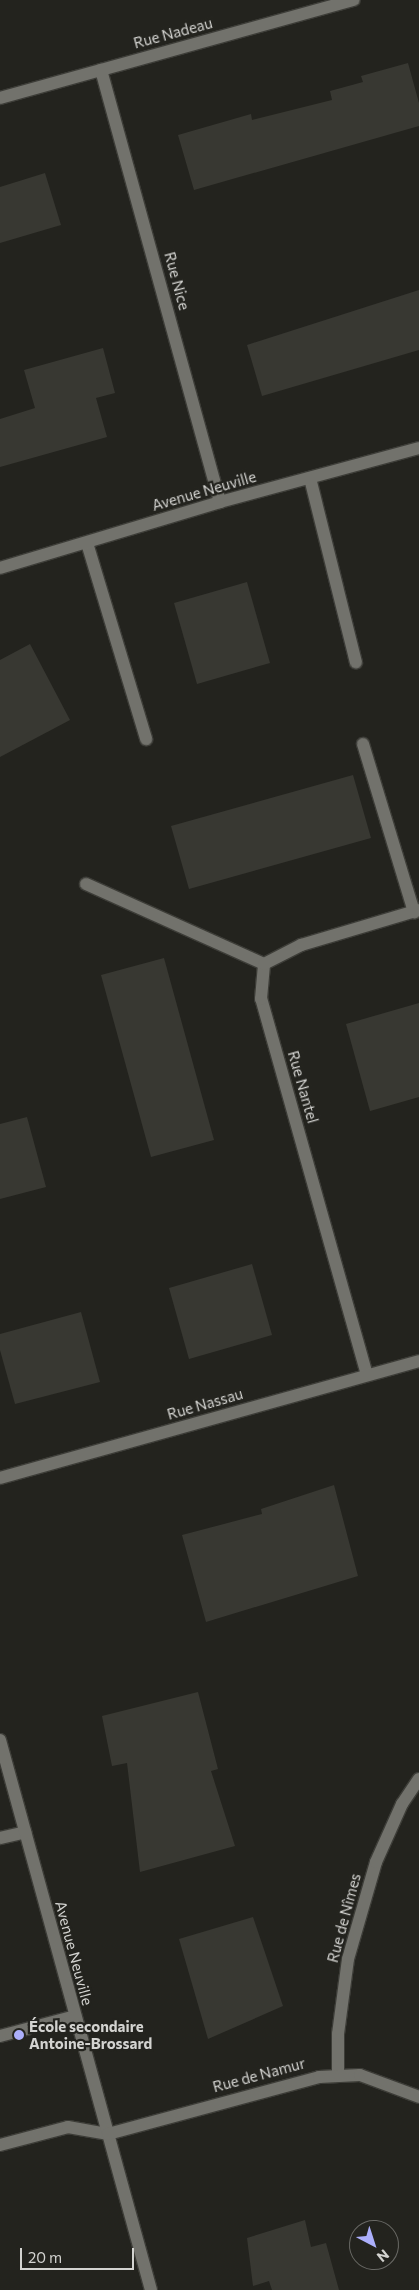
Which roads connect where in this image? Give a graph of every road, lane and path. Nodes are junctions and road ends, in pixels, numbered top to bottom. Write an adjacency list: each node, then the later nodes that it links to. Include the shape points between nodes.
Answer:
1 (354, 0): 2 (street, Rue Nadeau)
2 (101, 70): 3 (street, Rue Nadeau); 6 (street, Rue Nice)
3 (0, 98)
4 (419, 448): 5 (street, Avenue Neuville)
5 (310, 478): 6 (street, Avenue Neuville); 9 (street)
6 (220, 502): 7 (street, Avenue Neuville)
7 (87, 543): 8 (street, Avenue Neuville); 10 (street)
8 (0, 568)
9 (356, 662)
10 (146, 739)
11 (363, 744): 13 (street)
12 (86, 884): 14 (street)
13 (417, 911): 14 (street, via 301,944)
14 (264, 964): 16 (street, Rue Nantel, via 261,999)
15 (419, 1361): 16 (street, Rue Nassau)
16 (367, 1375): 17 (street, Rue Nassau)
17 (0, 1478)
18 (0, 1740): 20 (street, Avenue Neuville)
19 (419, 1779): 24 (street, Rue de Nîmes, via 402,1804 376,1862 348,1959 338,2034)
20 (25, 1832): 21 (street); 22 (street, Avenue Neuville)
21 (0, 1838)
22 (74, 2016): 23 (street); 26 (street, Avenue Neuville)
23 (0, 2036)
24 (338, 2075): 25 (street, Rue de Namur, via 383,2081); 26 (street, Rue de Namur, via 299,2081)
25 (419, 2097)
26 (108, 2134): 27 (street, via 68,2127); 28 (street, Avenue Neuville)
27 (0, 2145)
28 (151, 2290)

